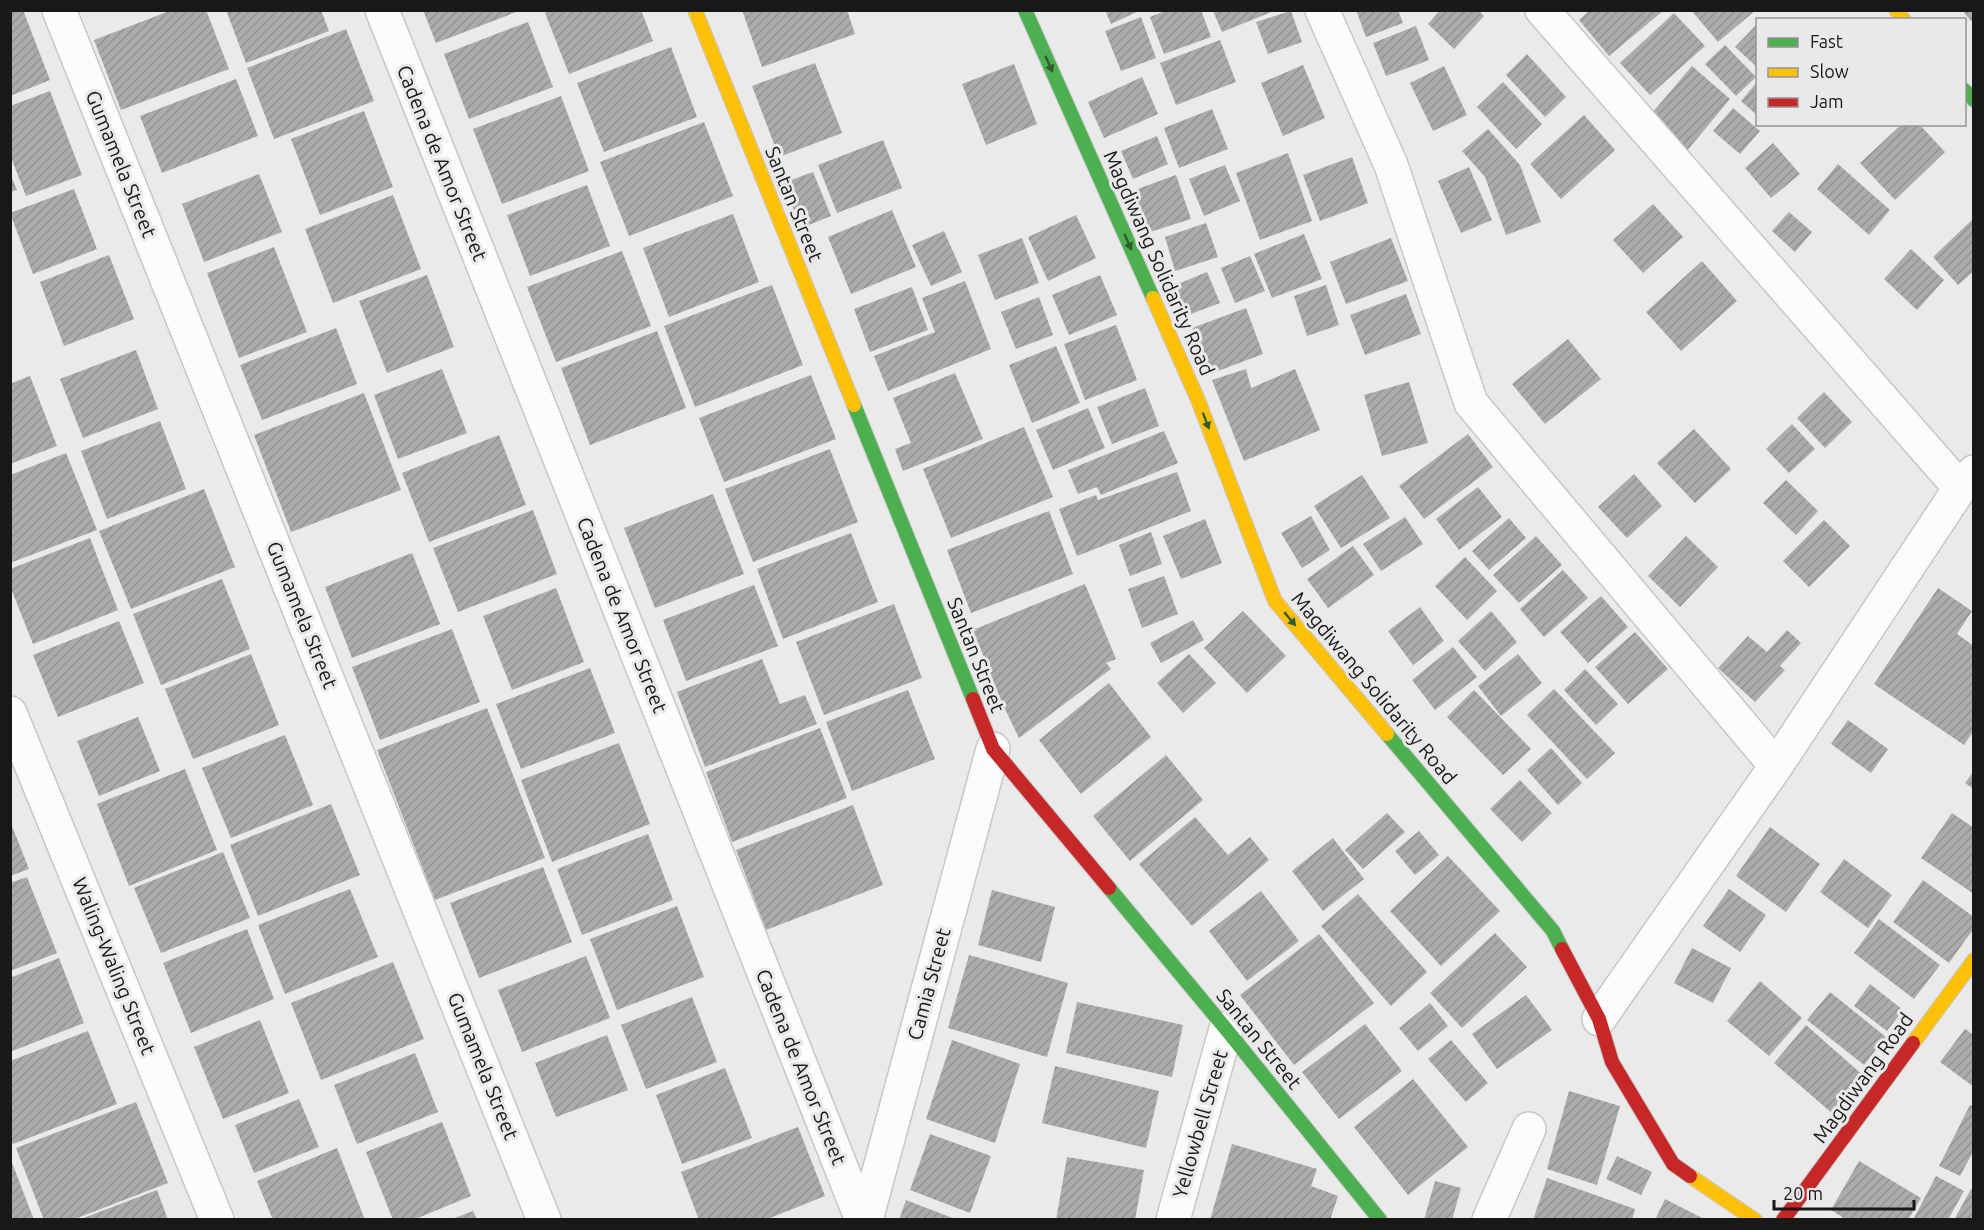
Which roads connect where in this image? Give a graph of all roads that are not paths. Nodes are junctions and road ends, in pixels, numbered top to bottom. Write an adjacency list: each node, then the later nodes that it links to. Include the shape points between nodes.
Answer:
1 (59, 10): 16 (street, Gumamela Street)
2 (382, 10): 17 (street, Cadena de Amor Street)
3 (695, 10): 9 (street, Santan Street)
4 (1025, 10): 12 (street, Magdiwang Solidarity Road, one-way to 12, via 1198,400 1275,601 1553,931)
5 (1322, 10): 10 (street, via 1391,165 1471,403)
6 (1542, 10): 7 (street)
7 (1967, 480): 10 (street)
8 (10, 713): 15 (street, Waling-Waling Street)
9 (993, 749): 13 (street, Santan Street); 17 (street, Camia Street)
10 (1776, 766): 12 (street)
11 (1974, 960): 22 (street, Magdiwang Road)
12 (1599, 1019): 21 (street, Magdiwang Solidarity Road, via 1612,1062 1673,1164)
13 (1226, 1029): 18 (street, Yellowbell Street); 19 (street, Santan Street)
14 (1529, 1129): 20 (street)
15 (217, 1220)
16 (544, 1220)
17 (864, 1220)
18 (1173, 1220)
19 (1380, 1220)
20 (1489, 1220)
21 (1755, 1220)
22 (1783, 1220)

